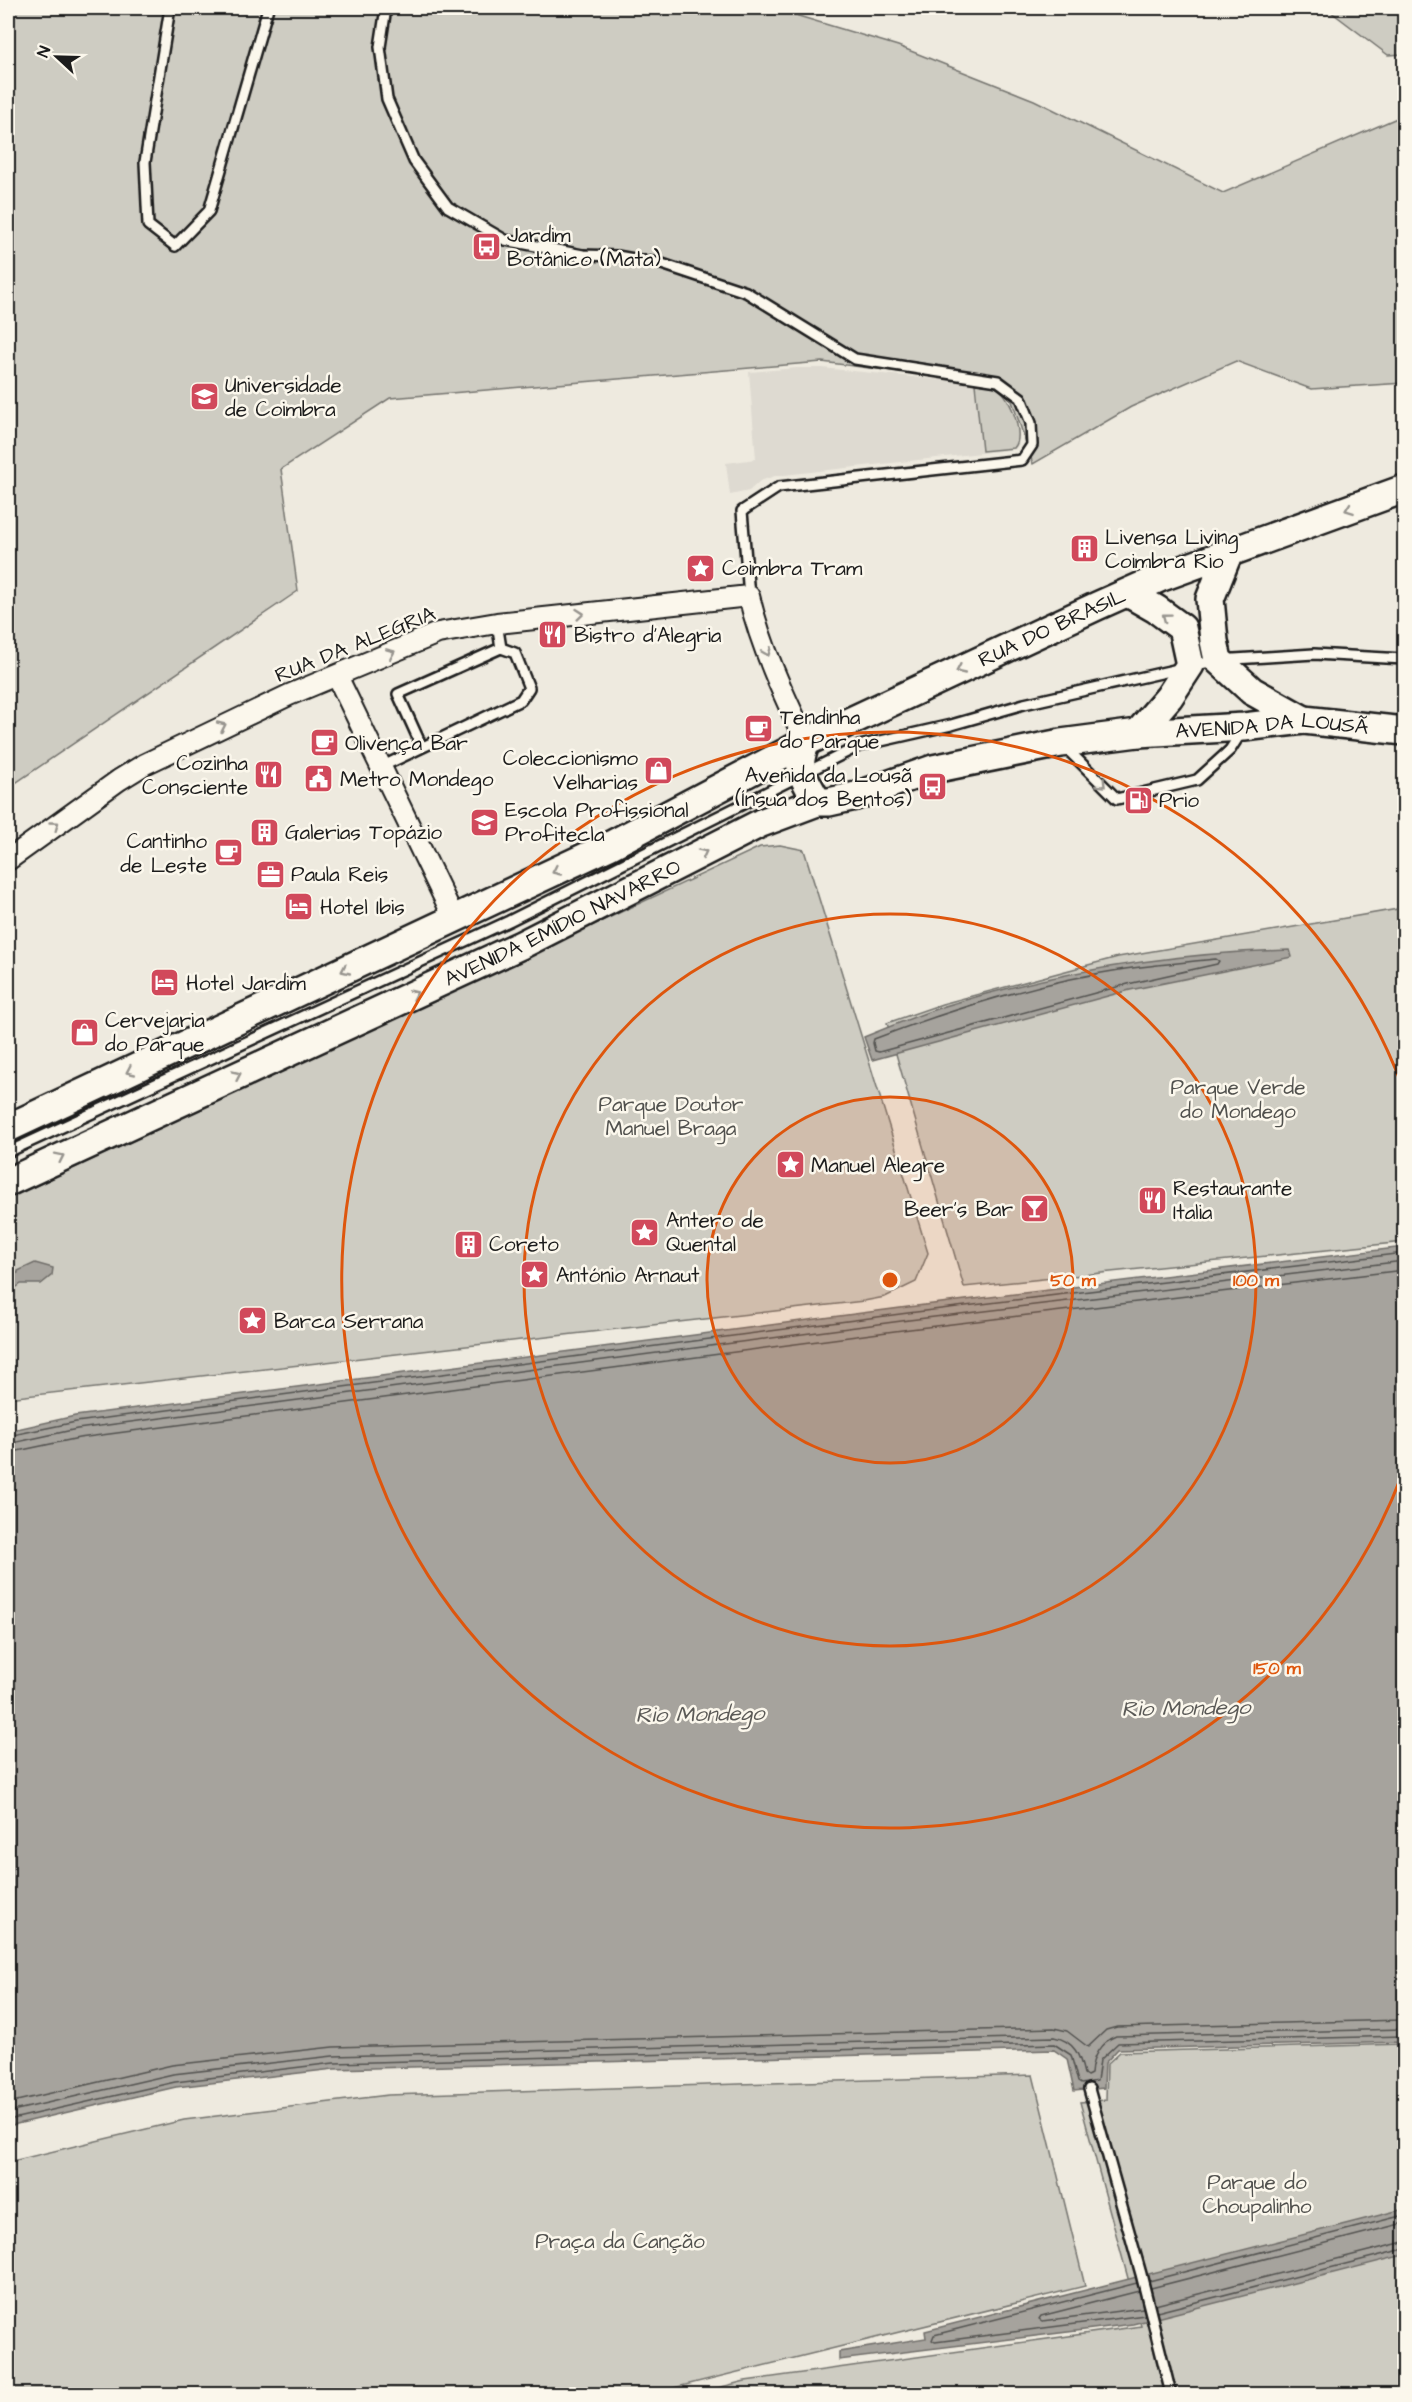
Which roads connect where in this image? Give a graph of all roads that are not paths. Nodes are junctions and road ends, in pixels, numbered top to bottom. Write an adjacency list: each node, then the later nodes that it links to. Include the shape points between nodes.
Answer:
1 (170, 8): 2 (lane, via 144,162 148,225 175,246 209,211)
2 (268, 8)
3 (386, 8): 7 (lane, via 380,47 387,99 414,161 448,207 505,240 583,255 662,264 746,292 855,359 998,381 1021,398 1031,423 1032,445 1022,460 779,487 742,511)
4 (1404, 489): 5 (main road, RUA DO BRASIL, one-way to 5)
5 (1228, 554): 6 (main road, RUA DO BRASIL); 11 (main road, via 1210,599)
6 (1128, 593): 12 (main road, one-way to 6, via 1182,628); 18 (main road, RUA DO BRASIL, one-way to 18)
7 (749, 596): 8 (street, RUA DA ALEGRIA, one-way to 7); 18 (street, one-way to 18, via 755,622)
8 (497, 623): 9 (lane); 13 (street, RUA DA ALEGRIA, one-way to 8, via 438,633)
9 (501, 648): 20 (lane, via 398,694); 20 (lane, via 515,653 529,688 521,700)
10 (1404, 659): 11 (lane, via 1314,654)
11 (1218, 660): 12 (lane); 14 (main road, via 1252,691)
12 (1190, 665): 17 (main road); 22 (lane, via 859,746)
13 (337, 676): 21 (street); 24 (street, RUA DA ALEGRIA, one-way to 13, via 145,764 279,699)
14 (1304, 720): 15 (main road, AVENIDA DA LOUSÃ); 16 (main road, AVENIDA DA LOUSÃ)
15 (1244, 727): 17 (main road, AVENIDA DA LOUSÃ); 19 (lane, one-way to 15, via 1117,799 1197,780 1230,750)
16 (1404, 731)
17 (1138, 733): 19 (main road, AVENIDA EMÍDIO NAVARRO)
18 (806, 742): 22 (main road, via 799,760); 25 (main road, one-way to 25, via 609,846)
19 (1061, 743): 23 (main road, AVENIDA EMÍDIO NAVARRO, via 933,769 856,796)
20 (422, 747): 21 (lane)
21 (381, 767): 25 (street)
22 (802, 774): 23 (main road); 27 (lane, via 509,921)
23 (817, 802): 28 (main road, AVENIDA EMÍDIO NAVARRO, one-way to 23, via 521,945 761,823)
24 (8, 860)
25 (454, 918): 26 (main road, one-way to 26)
26 (8, 1128)
27 (8, 1152)
28 (8, 1182)
29 (1089, 2089): 30 (lane)
30 (1171, 2394)

